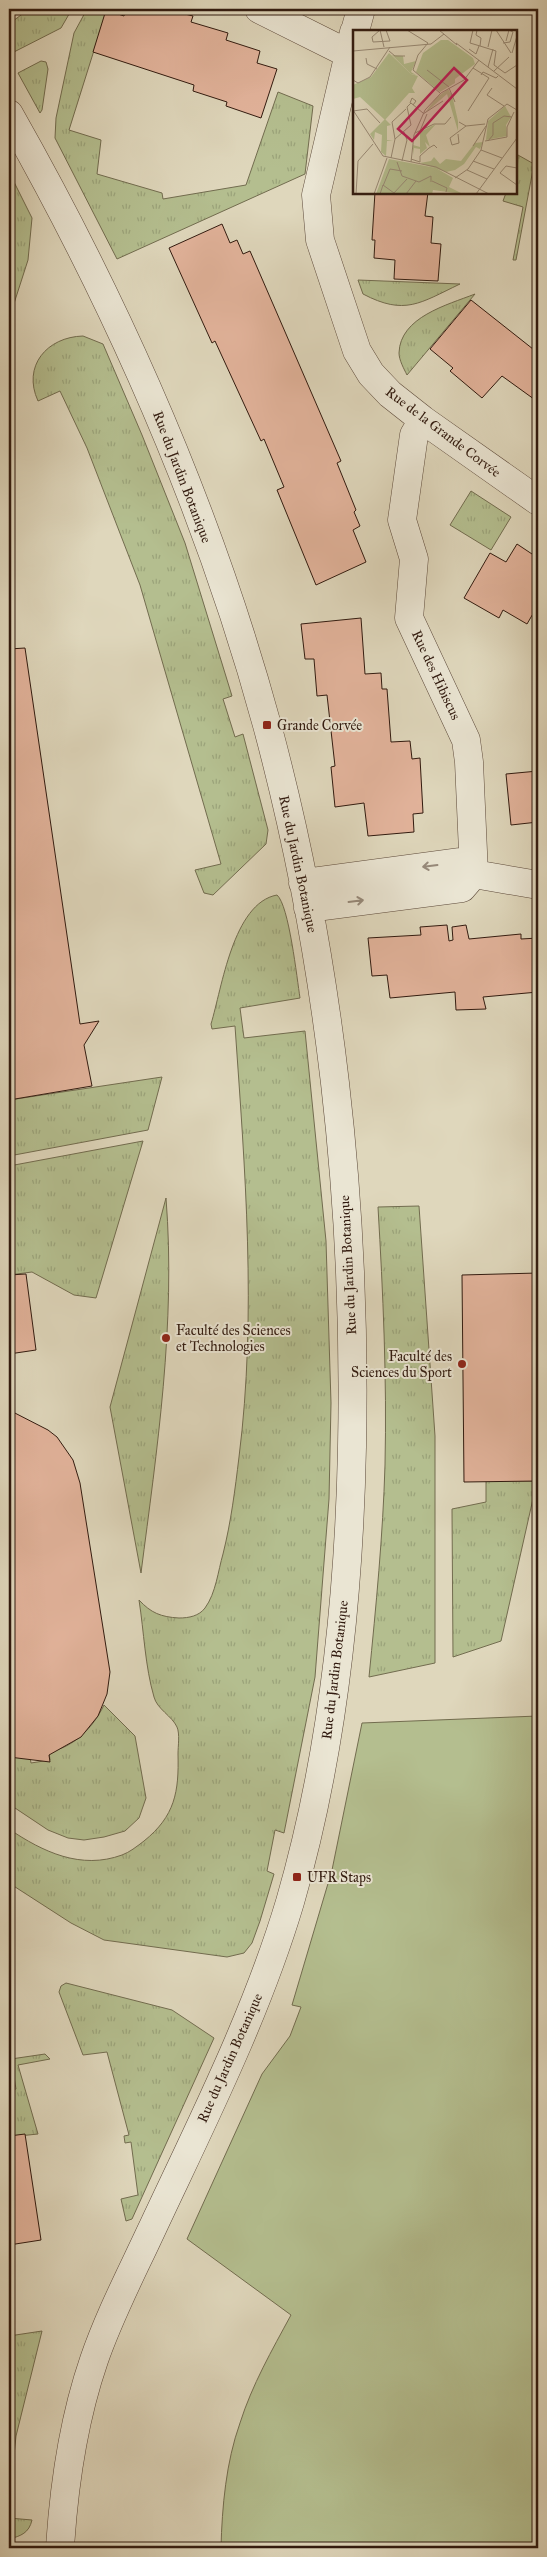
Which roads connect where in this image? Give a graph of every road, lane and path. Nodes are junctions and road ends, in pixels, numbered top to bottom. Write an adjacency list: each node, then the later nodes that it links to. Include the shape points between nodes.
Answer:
1 (259, 9): 4 (street)
2 (361, 9): 3 (street, Rue de la Grande Corvée)
3 (355, 30)
4 (353, 39): 6 (street, Rue de la Grande Corvée, via 316,195 320,240 358,351 390,394)
5 (9, 114): 10 (street, Rue du Jardin Botanique, via 54,194 107,302 142,376 184,479 237,628 267,725)
6 (423, 420): 7 (street, Rue de la Grande Corvée); 8 (street, Rue des Hibiscus, via 414,435 402,520 414,559 409,618 466,740)
7 (538, 501)
8 (474, 874): 9 (street); 10 (street, via 462,888)
9 (538, 885)
10 (306, 895): 11 (street, Rue du Jardin Botanique, via 336,1090 351,1280 351,1476 342,1632 329,1725 305,1844 277,1945 246,2023 96,2355 75,2426)
11 (60, 2548)

